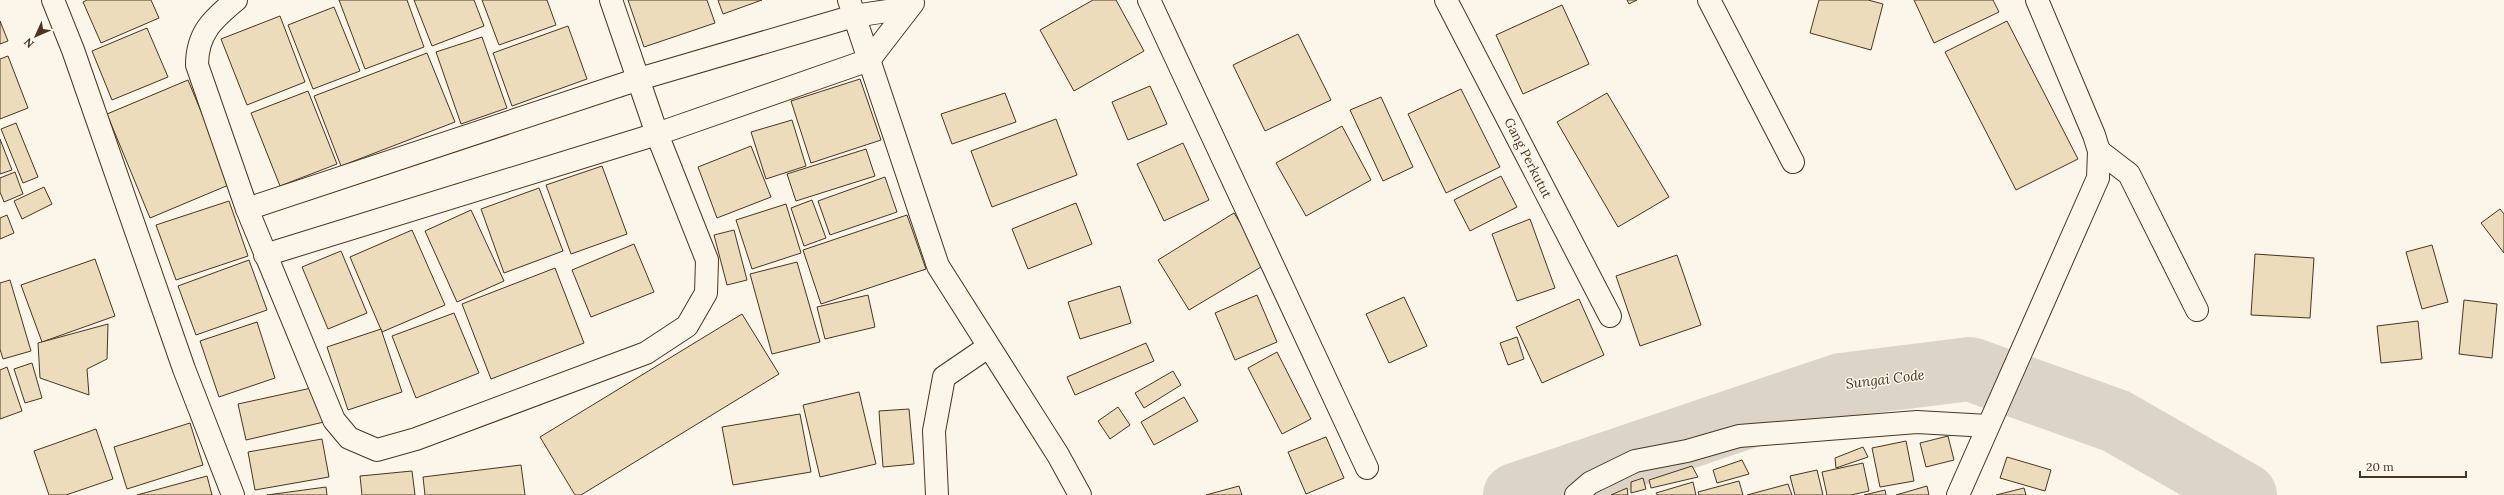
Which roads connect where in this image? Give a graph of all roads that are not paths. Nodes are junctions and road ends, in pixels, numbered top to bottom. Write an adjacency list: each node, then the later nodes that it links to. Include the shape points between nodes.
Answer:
1 (52, 0): 22 (street, via 184,369)
2 (236, 0): 15 (street, via 202,35 197,50 197,65)
3 (611, 0): 11 (street)
4 (1149, 0): 21 (street)
5 (1446, 0): 18 (street, Gang Perkutut)
6 (1709, 0): 14 (street)
7 (2038, 0): 13 (street)
8 (911, 4): 9 (street); 10 (street)
9 (852, 8): 10 (street); 11 (street)
10 (869, 60): 12 (street); 19 (street, via 938,266)
11 (639, 79): 12 (street); 15 (street)
12 (657, 134): 16 (street); 16 (street, via 706,260 706,293 687,326 646,353 416,439 377,450 349,438 334,420)
13 (2099, 151): 17 (street, via 2129,174); 20 (street, via 2098,178)
14 (1792, 162)
15 (247, 209): 16 (street)
16 (265, 255)
17 (2197, 310)
18 (1610, 316)
19 (988, 347): 23 (street, via 944,377 934,431); 24 (street, via 1058,455)
20 (1988, 426): 25 (street, via 1917,422 1739,436 1687,451 1635,461 1590,483); 26 (street)
21 (1367, 468)
22 (234, 495)
23 (937, 495)
24 (1080, 495)
25 (1576, 495)
26 (1958, 495)

